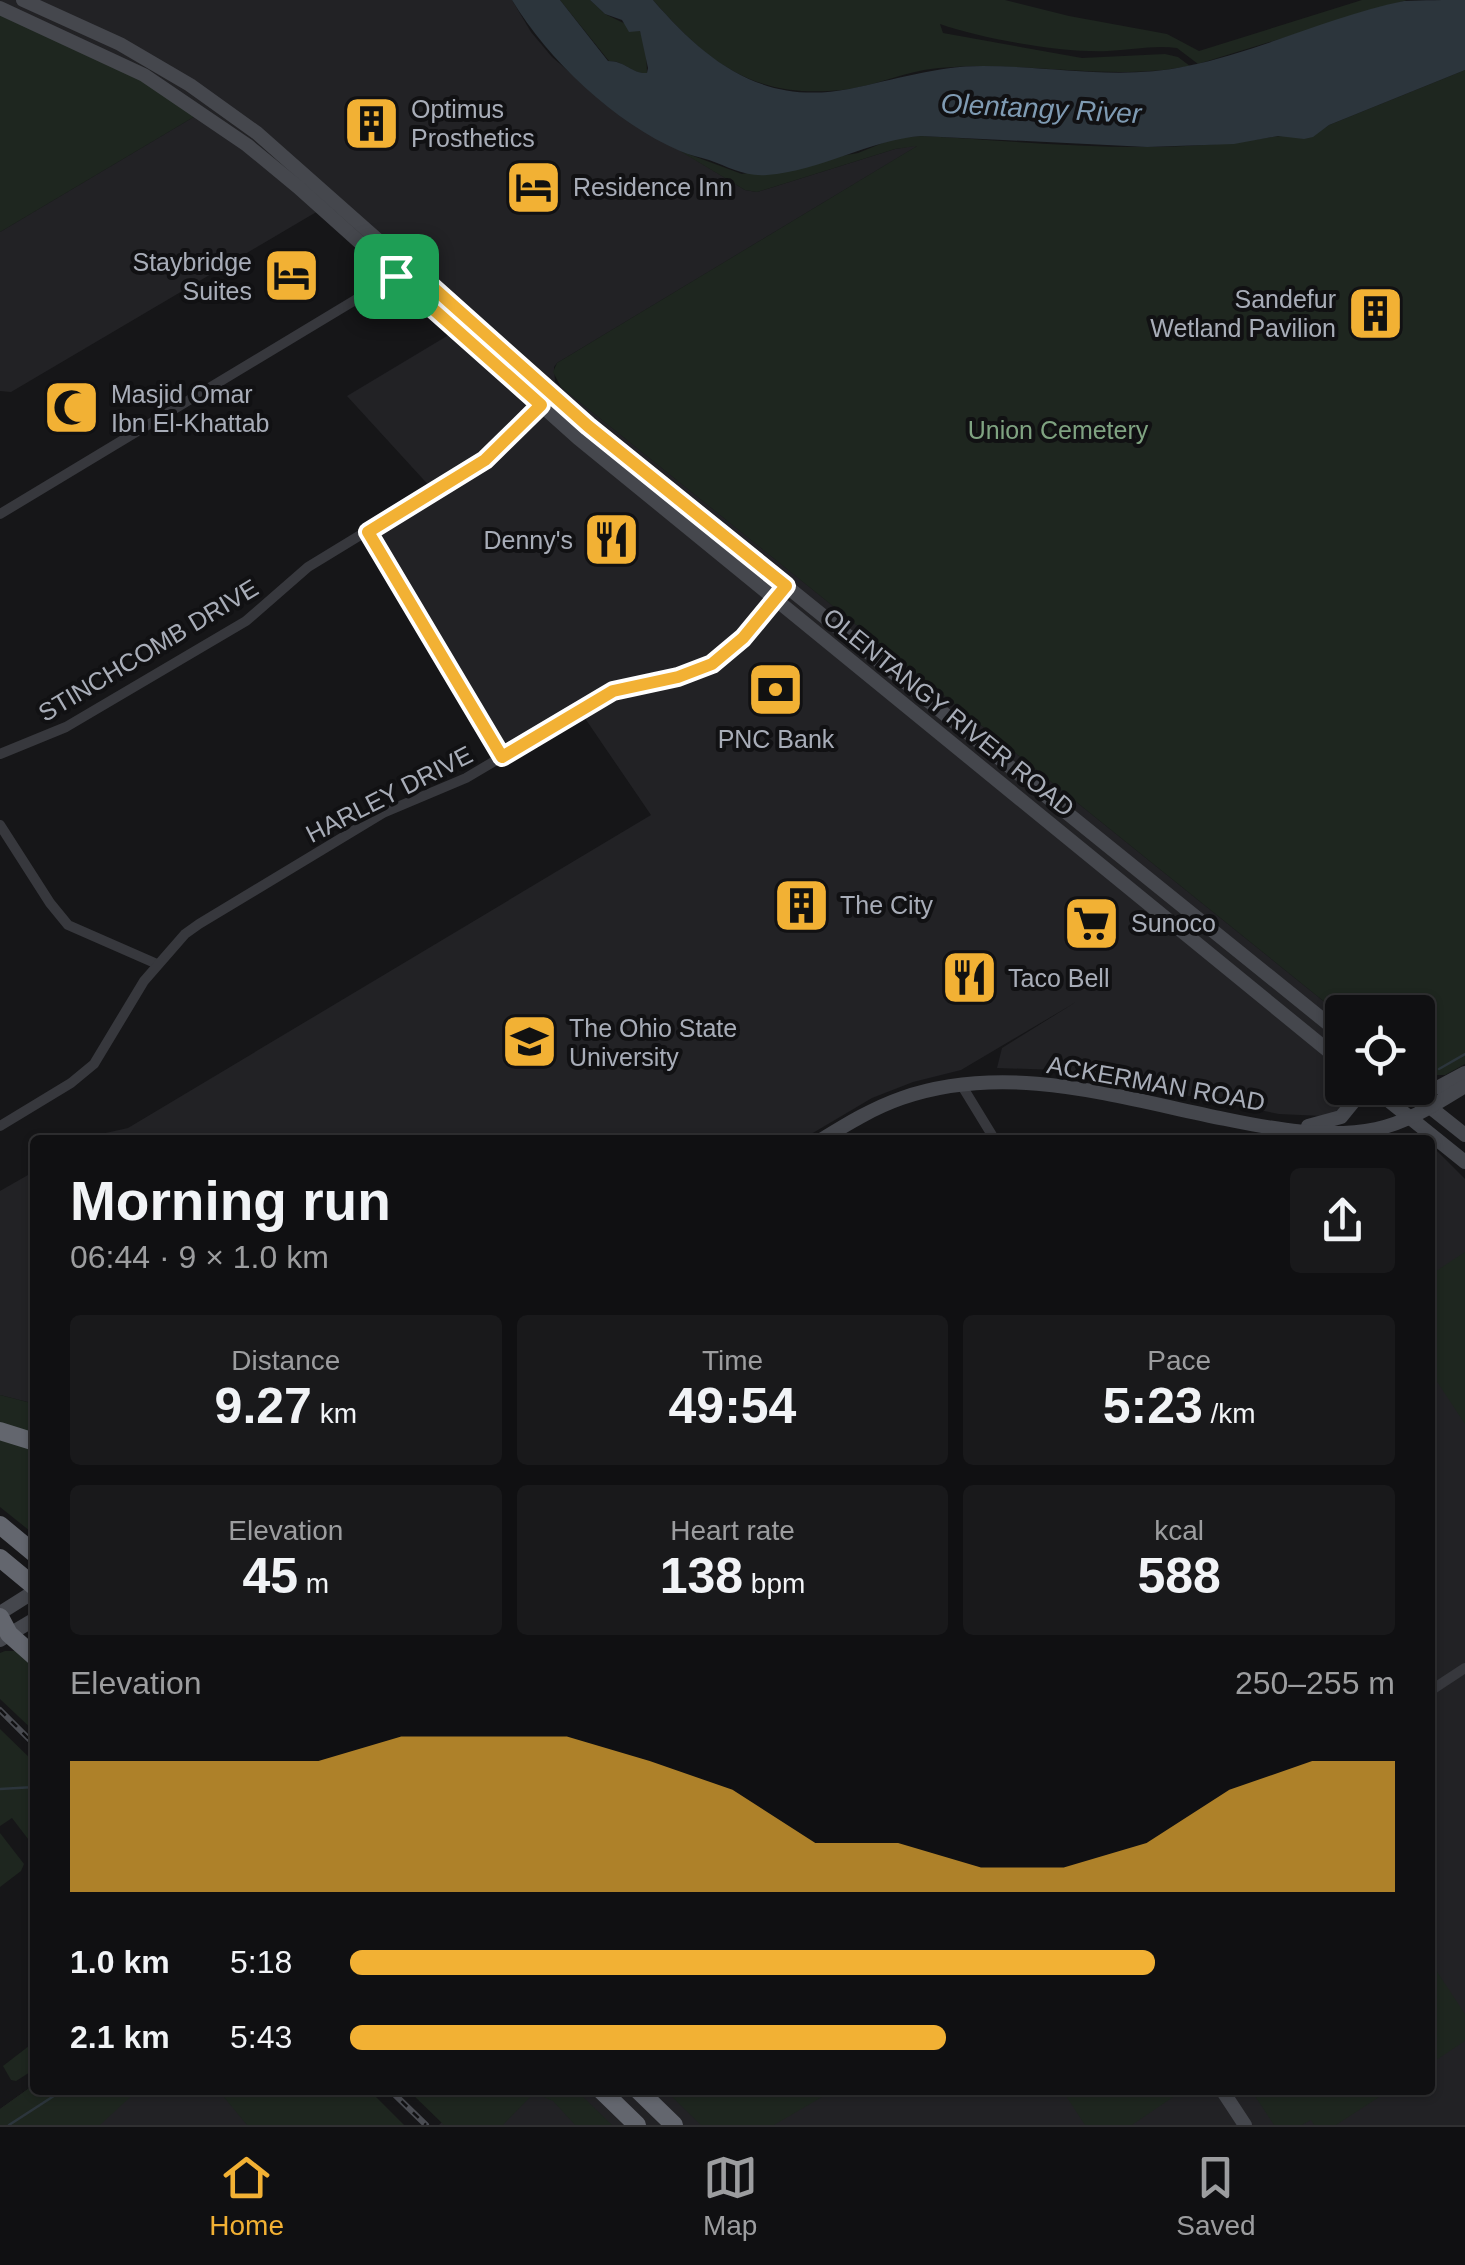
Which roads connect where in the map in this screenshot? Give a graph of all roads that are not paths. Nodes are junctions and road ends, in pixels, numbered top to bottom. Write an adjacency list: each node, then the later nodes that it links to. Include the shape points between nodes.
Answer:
1 (23, 0): 3 (main road, OLENTANGY RIVER ROAD, via 120,44 217,104)
2 (0, 8): 4 (main road, OLENTANGY RIVER ROAD, via 112,58 181,98 275,168)
3 (410, 267): 4 (street); 5 (main road, OLENTANGY RIVER ROAD)
4 (396, 276): 5 (main road, OLENTANGY RIVER ROAD); 6 (street)
5 (546, 399): 7 (street, STINCHCOMB DRIVE, via 485,460); 8 (main road, OLENTANGY RIVER ROAD); 9 (main road, OLENTANGY RIVER ROAD)
6 (0, 514)
7 (368, 532): 10 (street, STINCHCOMB DRIVE, via 308,568 246,620 66,727); 11 (street)
8 (786, 586): 9 (street, HARLEY DRIVE); 14 (main road, OLENTANGY RIVER ROAD)
9 (774, 598): 11 (street, HARLEY DRIVE, via 712,664 613,691); 15 (main road, OLENTANGY RIVER ROAD)
10 (0, 754)
11 (502, 757): 13 (street, HARLEY DRIVE, via 383,814 212,916)
12 (0, 824): 13 (street, via 68,924)
13 (157, 964): 25 (street, HARLEY DRIVE, via 94,1064)
14 (1325, 1021)
15 (1325, 1048)
16 (1465, 1074): 19 (main road)
17 (962, 1086): 26 (main road, ACKERMAN ROAD, via 1087,1088); 27 (main road, ACKERMAN ROAD, via 900,1099); 28 (street)
18 (1465, 1086): 23 (main road, ACKERMAN ROAD)
19 (1435, 1087)
20 (1351, 1105): 26 (main road, via 1341,1117)
21 (1393, 1105): 24 (main road)
22 (1427, 1105): 23 (main road)
23 (1430, 1107): 24 (main road, ACKERMAN ROAD); 30 (main road)
24 (1409, 1118): 26 (main road, ACKERMAN ROAD, via 1338,1133); 29 (main road)
25 (1, 1124)
26 (1292, 1130)
27 (829, 1135)
28 (992, 1135)
29 (1431, 1135)
30 (1465, 1135)
31 (1435, 1138): 32 (main road)
32 (1465, 1162)
33 (0, 1431): 34 (highway)
34 (30, 1440)
35 (0, 1525): 36 (highway)
36 (30, 1550)
37 (0, 1558): 38 (highway)
38 (30, 1584)
39 (30, 1595): 41 (main road)
40 (30, 1620): 41 (main road)
41 (2, 1626): 42 (highway)
42 (30, 1652)
43 (1465, 1668): 44 (street)
44 (1435, 1688)
45 (606, 2095): 48 (highway)
46 (643, 2095): 49 (highway)
47 (1225, 2095): 50 (main road)
48 (637, 2125)
49 (674, 2125)
50 (1245, 2125)

